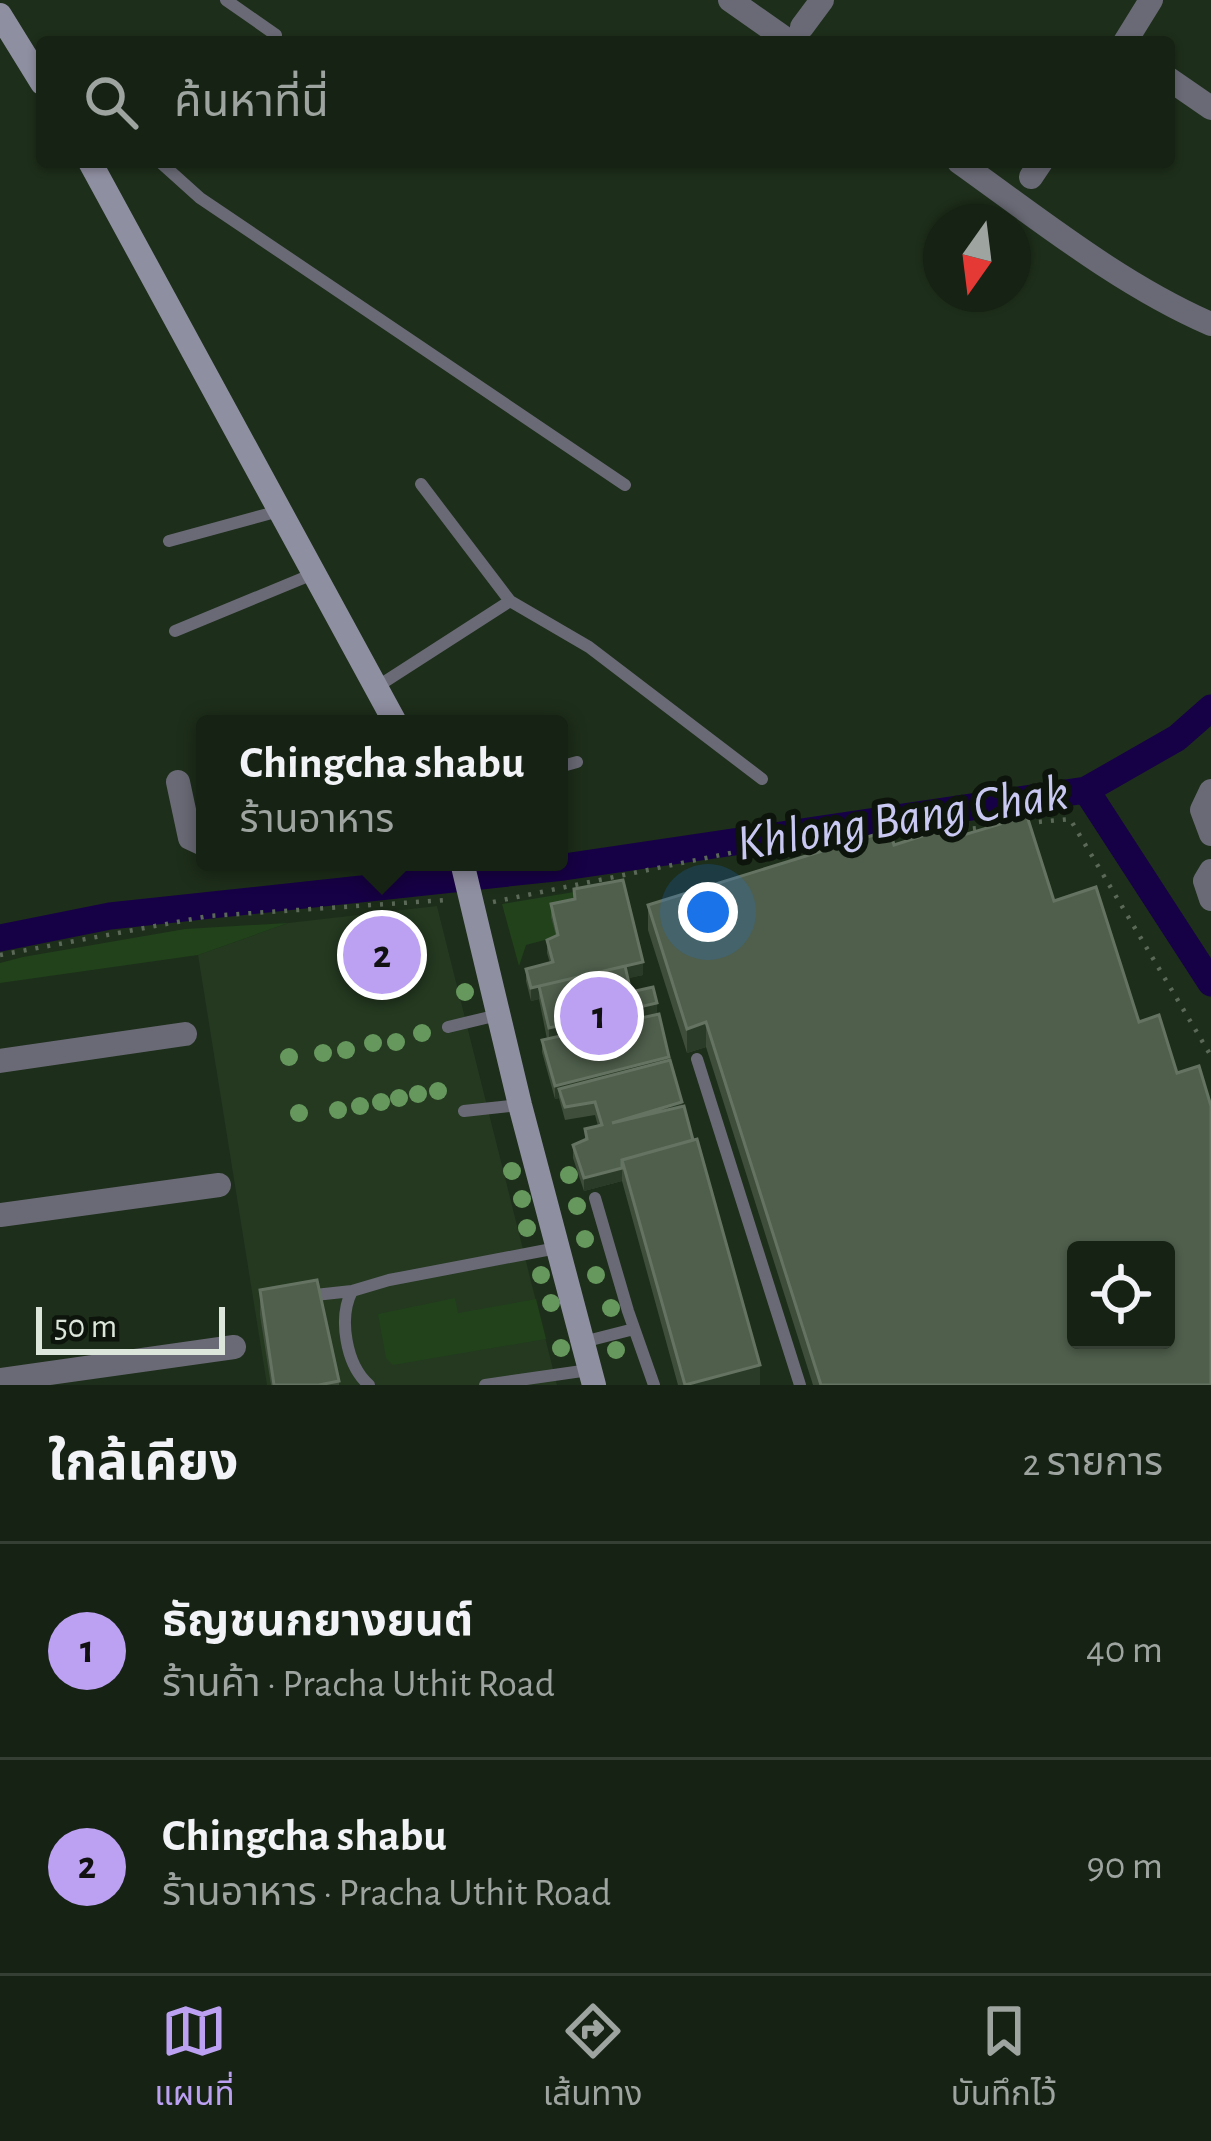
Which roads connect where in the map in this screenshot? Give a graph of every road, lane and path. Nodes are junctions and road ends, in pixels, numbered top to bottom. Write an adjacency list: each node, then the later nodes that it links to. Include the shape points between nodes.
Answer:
1 (226, 0): 6 (lane)
2 (730, 0): 7 (street)
3 (822, 0): 7 (street)
4 (1151, 0): 8 (street)
5 (0, 15): 9 (main road)
6 (276, 35)
7 (796, 35)
8 (1129, 36)
9 (36, 73)
10 (1175, 83): 11 (street)
11 (1211, 108)
12 (93, 168): 18 (main road)
13 (167, 168): 17 (lane)
14 (968, 168): 15 (street)
15 (1211, 324)
16 (421, 484): 21 (lane)
17 (625, 485)
18 (279, 512): 19 (lane); 20 (main road)
19 (169, 541)
20 (313, 574): 22 (lane); 23 (main road)
21 (510, 602): 23 (lane); 27 (lane, via 589,647)
22 (176, 631)
23 (374, 688): 24 (main road)
24 (390, 715)
25 (577, 762): 26 (lane)
26 (568, 764)
27 (762, 779)
28 (178, 782): 33 (street)
29 (1211, 791): 32 (street, via 1202,810)
30 (1025, 823): 40 (path, via 1070,818)
31 (1003, 825): 35 (path, via 735,852 496,902)
32 (1211, 834)
33 (196, 841)
34 (464, 871): 35 (main road)
35 (471, 900): 36 (path, via 209,916); 37 (main road)
36 (0, 955)
37 (499, 1015): 38 (lane); 43 (main road)
38 (448, 1027)
39 (185, 1034): 42 (street)
40 (1211, 1056)
41 (697, 1059): 59 (lane)
42 (0, 1061)
43 (520, 1105): 44 (lane); 48 (main road)
44 (464, 1112)
45 (219, 1185): 47 (street)
46 (595, 1198): 51 (lane)
47 (0, 1215)
48 (556, 1248): 49 (lane); 52 (main road)
49 (352, 1291): 50 (lane); 56 (lane, via 346,1334)
50 (285, 1298)
51 (634, 1329): 52 (lane); 58 (lane)
52 (582, 1342): 54 (main road)
53 (234, 1348): 55 (street)
54 (592, 1378): 57 (lane)
55 (0, 1380)
56 (369, 1385)
57 (484, 1385)
58 (654, 1385)
59 (800, 1385)

